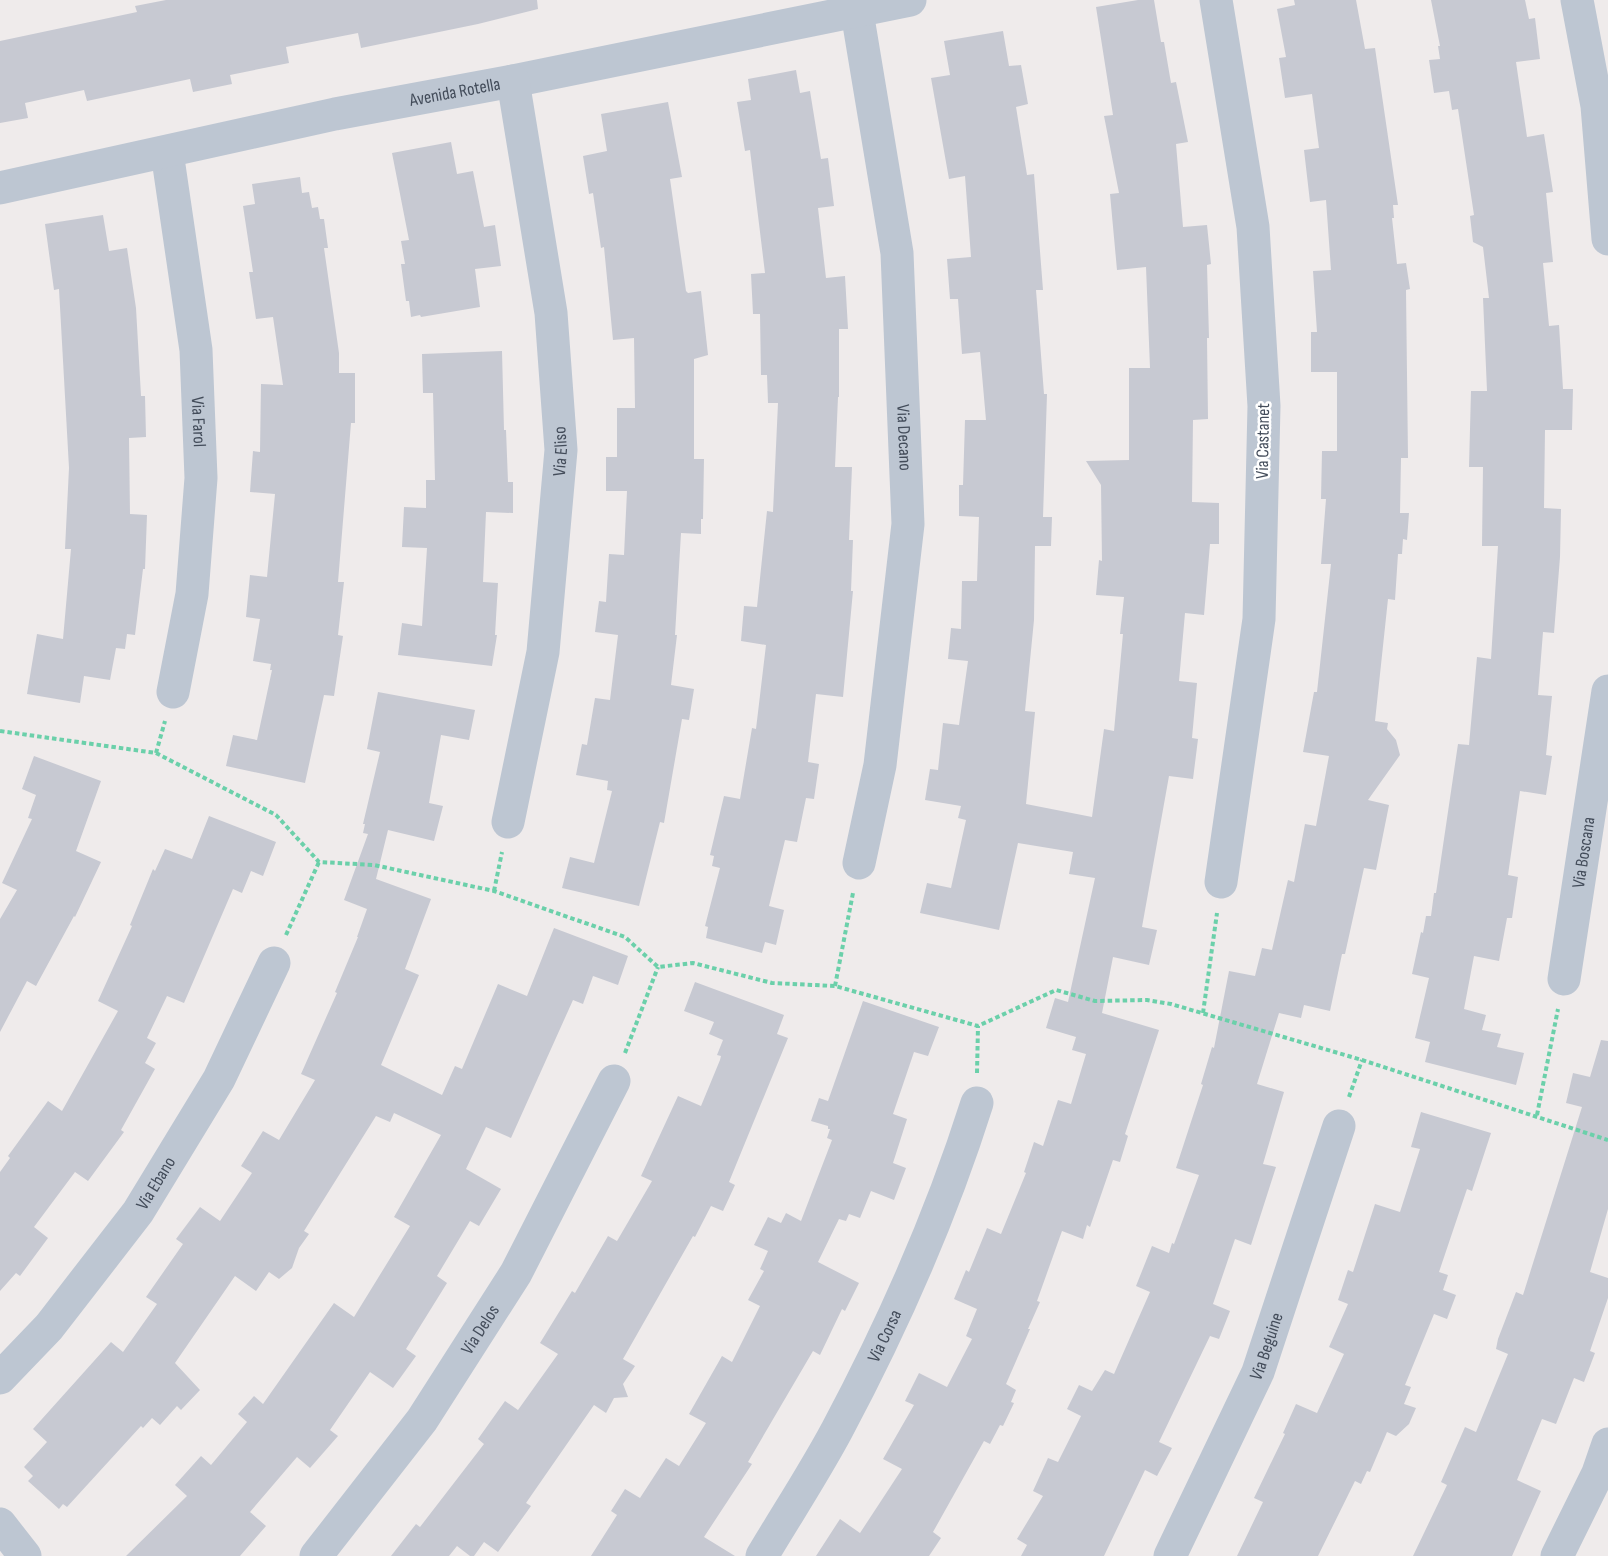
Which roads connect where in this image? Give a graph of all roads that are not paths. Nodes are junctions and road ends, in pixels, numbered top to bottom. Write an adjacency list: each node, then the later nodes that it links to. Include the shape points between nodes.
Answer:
1 (910, 0): 4 (street, Avenida Rotella)
2 (1216, 0): 13 (street, Via Castanet, via 1253,227 1264,406 1259,619)
3 (1577, 0): 8 (street, via 1597,105)
4 (857, 12): 5 (street, Avenida Rotella); 12 (street, Via Decano, via 897,253 909,524 880,765)
5 (513, 81): 6 (street, Avenida Rotella, via 335,114); 11 (street, Via Eliso, via 552,313 561,450 543,652)
6 (168, 152): 7 (street, Avenida Rotella); 10 (street, Via Farol, via 196,350 201,478 192,594)
7 (0, 188)
8 (1608, 239)
9 (1608, 691): 15 (street, Via Boscana)
10 (173, 692)
11 (508, 822)
12 (859, 863)
13 (1221, 882)
14 (273, 963): 19 (street, Via Ebano, via 219,1079 138,1212 49,1327)
15 (1564, 979)
16 (614, 1081): 23 (street, Via Delos, via 516,1273 422,1420)
17 (977, 1103): 24 (street, Via Corsa, via 954,1175 893,1320 836,1431)
18 (1339, 1126): 25 (street, Via Beguine, via 1258,1372)
19 (0, 1378)
20 (1608, 1444): 26 (street)
21 (0, 1524): 22 (street)
22 (25, 1556)
23 (316, 1556)
24 (762, 1556)
25 (1170, 1556)
26 (1557, 1556)

